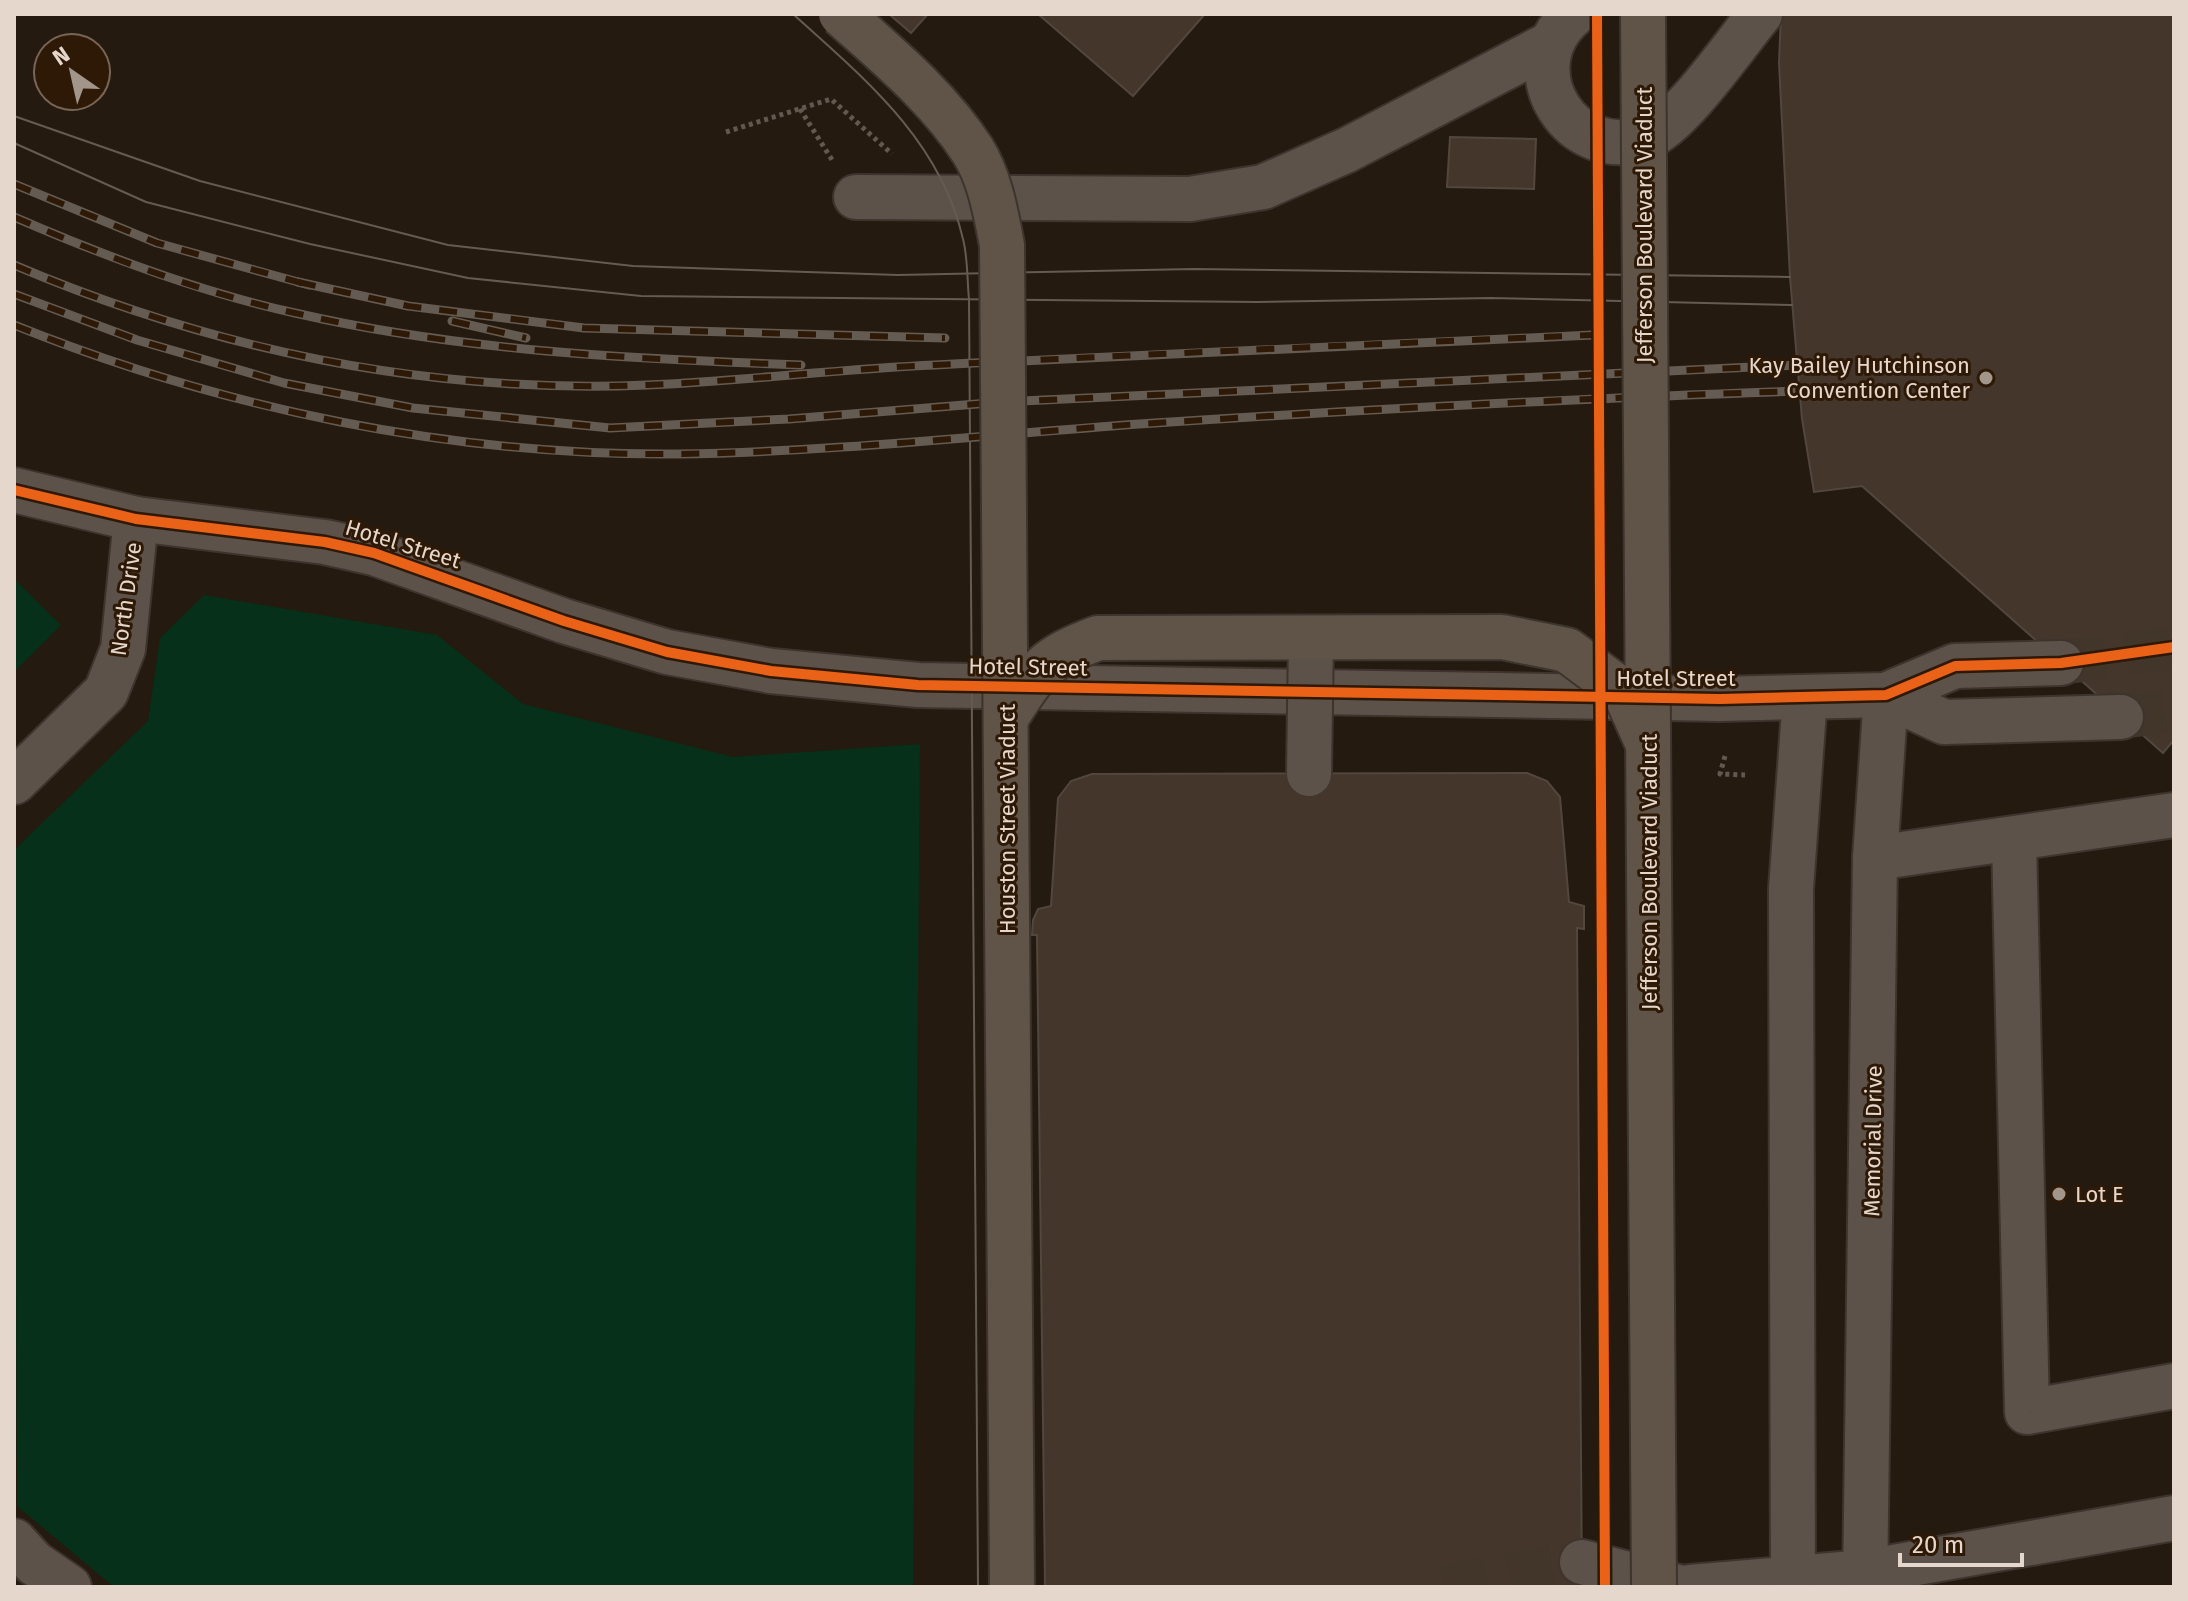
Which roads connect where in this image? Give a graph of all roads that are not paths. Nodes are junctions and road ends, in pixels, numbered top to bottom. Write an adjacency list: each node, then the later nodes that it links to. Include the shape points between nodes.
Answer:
1 (841, 14): 13 (main road, Houston Street Viaduct, bridge, via 936,103 974,153 995,206 1002,245)
2 (1643, 14): 14 (main road, Jefferson Boulevard Viaduct, bridge)
3 (1760, 14): 4 (street, via 1671,121 1651,135 1627,142 1591,136 1561,114 1550,92 1547,68)
4 (1563, 29): 5 (street, via 1347,150 1263,187 1190,199)
5 (856, 197)
6 (14, 490): 7 (street, Hotel Street)
7 (136, 519): 11 (street, Hotel Street, via 374,553 623,639 771,671 918,685); 16 (street, North Drive, via 123,649 106,692)
8 (1311, 638): 13 (main road, bridge, via 1098,638 1061,652 1035,673); 14 (main road, bridge, via 1502,637 1567,650 1625,693); 15 (street, bridge)
9 (2061, 663): 10 (street, Hotel Street, via 1955,666)
10 (1886, 695): 11 (street, Hotel Street); 12 (street, Hotel Street, via 1944,722); 19 (street, Memorial Drive)
11 (1805, 697): 25 (street, via 1791,889)
12 (2121, 717)
13 (1006, 718): 27 (main road, Houston Street Viaduct, bridge)
14 (1649, 746): 28 (main road, Jefferson Boulevard Viaduct, bridge)
15 (1309, 774)
16 (14, 782)
17 (2174, 815): 18 (street)
18 (2014, 839): 19 (street); 20 (street, via 2027,1412)
19 (1875, 858): 24 (street, Memorial Drive)
20 (2174, 1386)
21 (2174, 1518): 24 (street)
22 (14, 1541): 26 (street, via 34,1563)
23 (1582, 1562): 29 (street)
24 (1865, 1580): 25 (street)
25 (1793, 1583): 30 (street)
26 (69, 1587)
27 (1012, 1587)
28 (1654, 1587)
29 (1678, 1587)
30 (1690, 1587)

